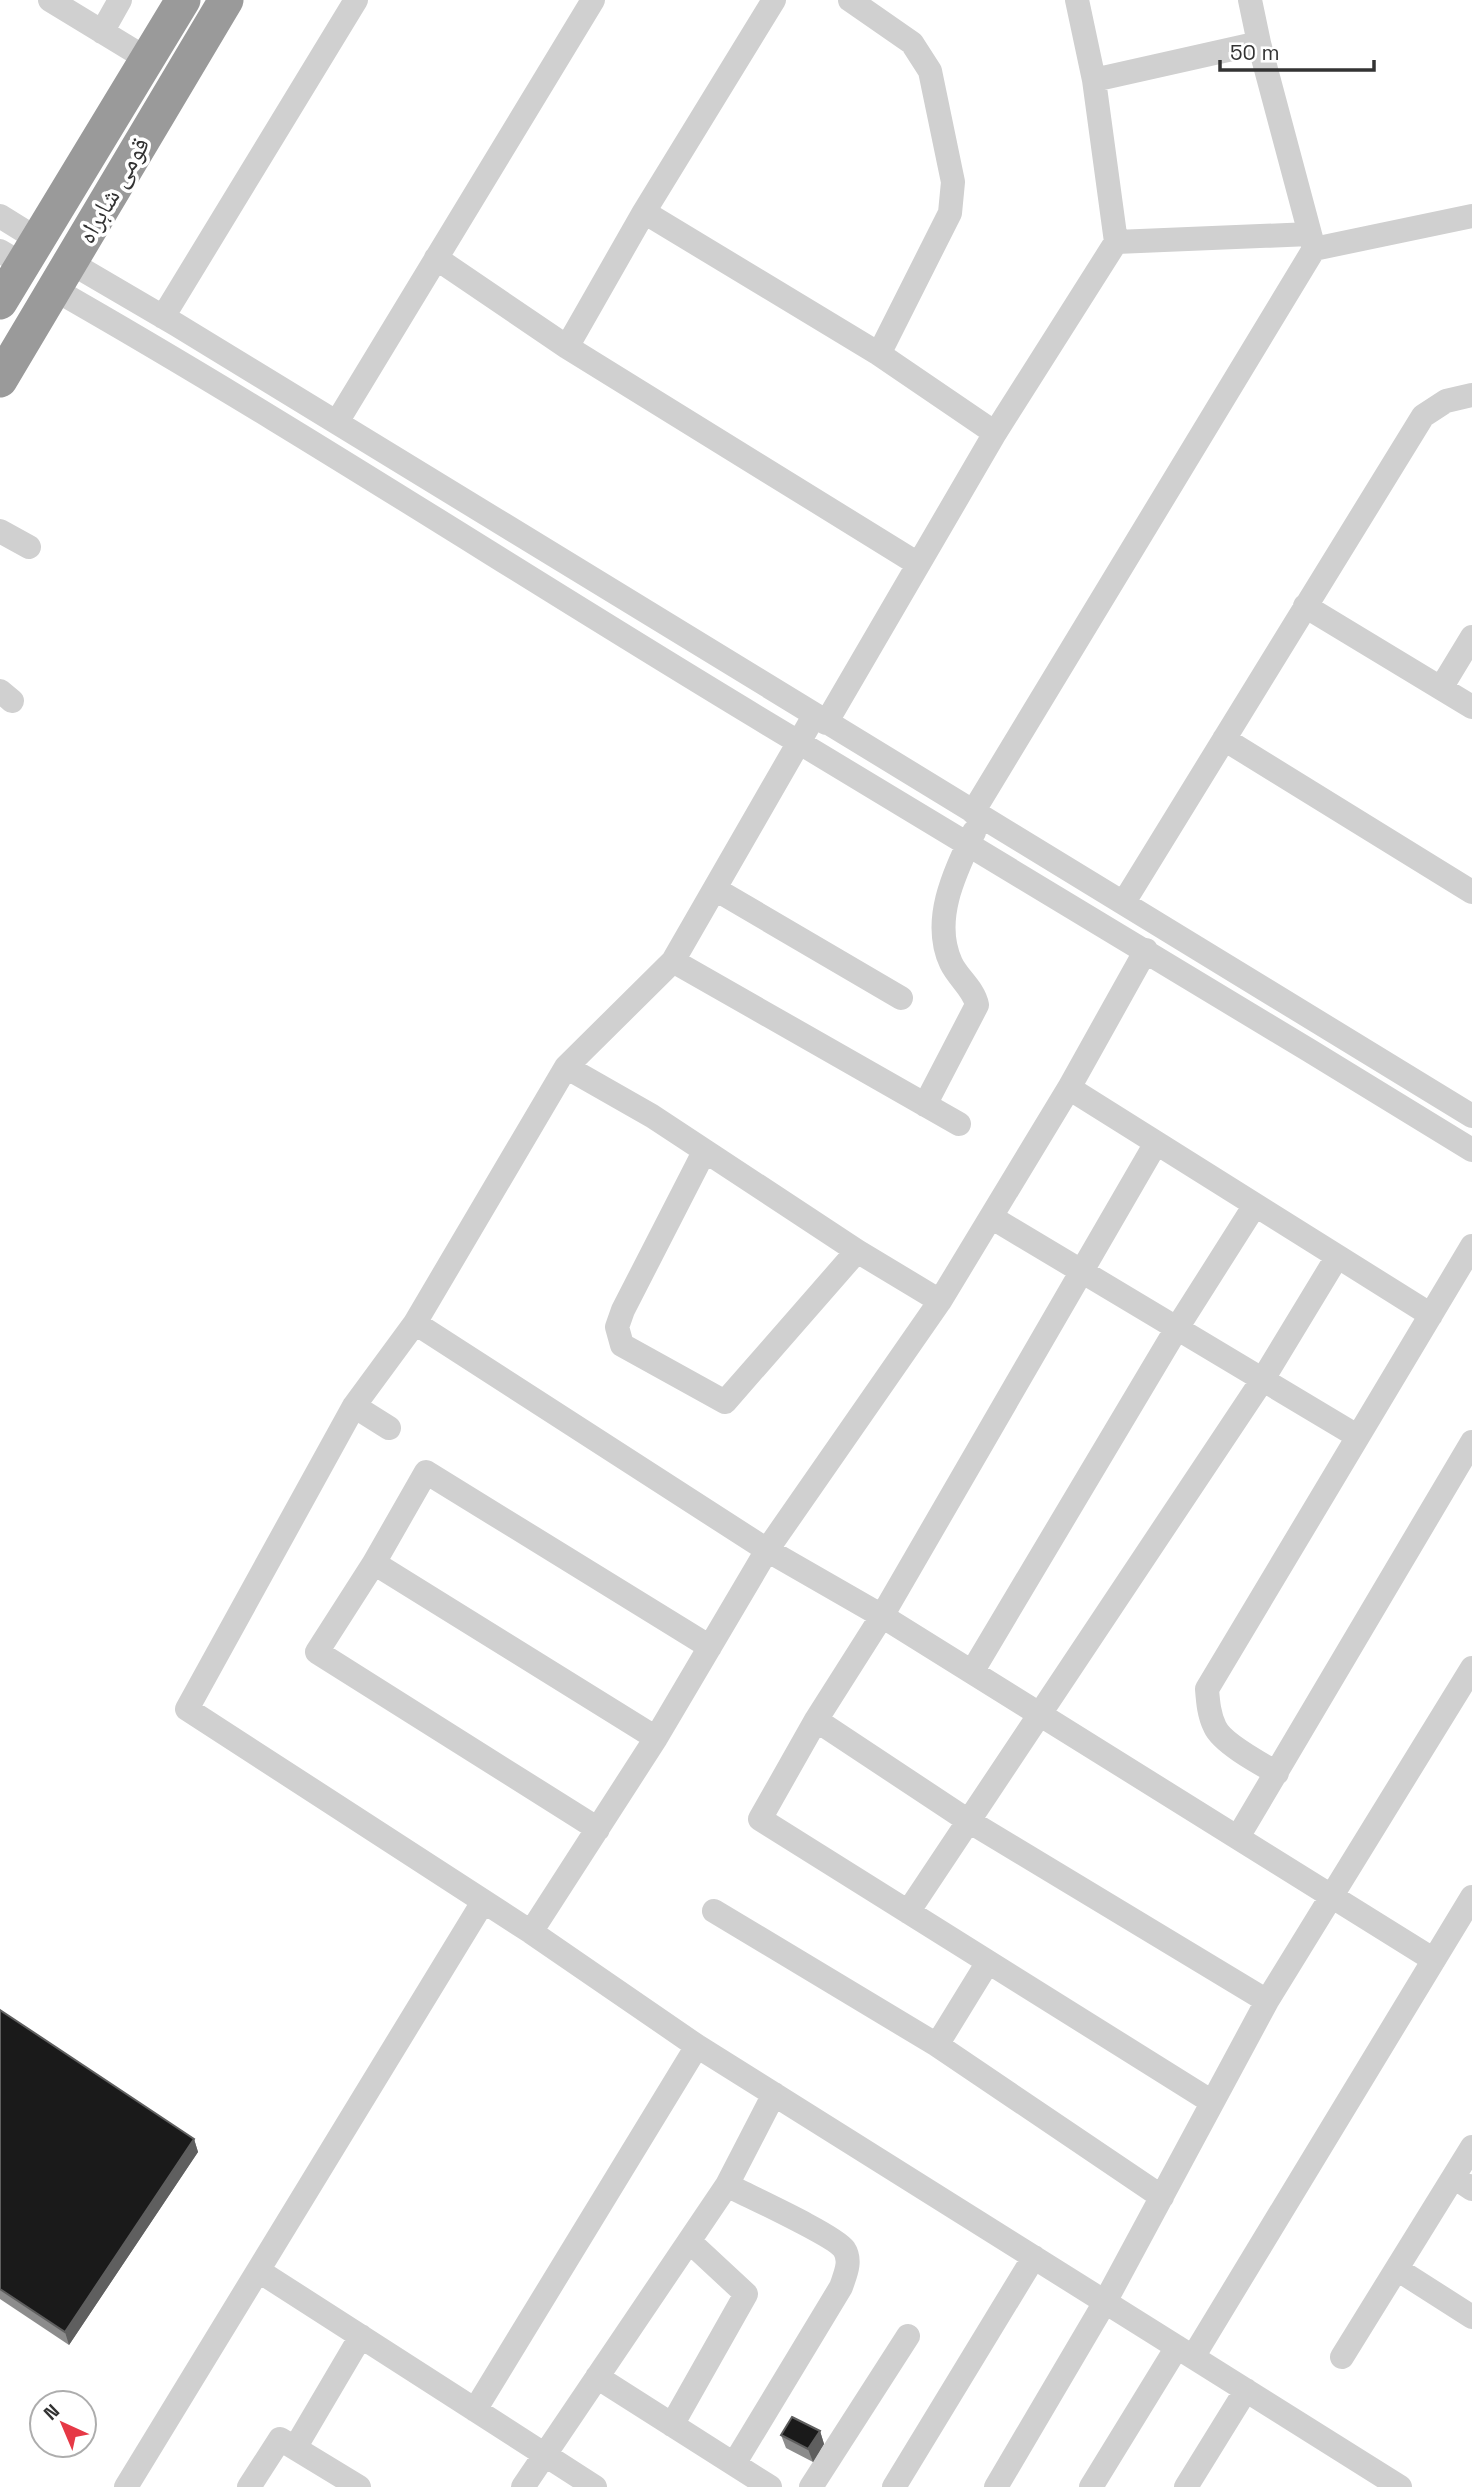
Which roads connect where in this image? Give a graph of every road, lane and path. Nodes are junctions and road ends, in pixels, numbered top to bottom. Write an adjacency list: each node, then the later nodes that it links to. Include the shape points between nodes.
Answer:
1 (50, 0): 11 (street)
2 (120, 0): 11 (street)
3 (183, 0): 13 (highway, قومی شاہراہ)
4 (226, 0): 22 (highway, قومی شاہراہ)
5 (356, 0): 24 (street)
6 (593, 0): 21 (street)
7 (774, 0): 15 (street)
8 (850, 0): 26 (street, via 912,43 930,71 953,182 950,213)
9 (1077, 0): 14 (street)
10 (1250, 0): 12 (street)
11 (102, 32): 13 (street)
12 (1259, 43): 14 (street); 19 (street)
13 (146, 59): 20 (highway, قومی شاہراہ)
14 (1094, 80): 18 (street)
15 (644, 212): 25 (street); 26 (street)
16 (0, 216): 20 (street)
17 (1472, 216): 19 (street)
18 (1116, 242): 19 (street); 30 (street)
19 (1312, 242): 43 (street)
20 (20, 251): 23 (highway, قومی شاہراہ)
21 (436, 258): 25 (street); 29 (street)
22 (63, 276): 24 (street); 27 (highway, قومی شاہراہ); 37 (street, via 187,366)
23 (0, 302)
24 (163, 317): 29 (street)
25 (567, 347): 33 (street)
26 (879, 354): 30 (street)
27 (0, 380)
28 (1472, 395): 34 (street, via 1446,401 1423,416)
29 (337, 422): 36 (street)
30 (995, 433): 33 (street)
31 (0, 531): 32 (street)
32 (29, 547)
33 (918, 564): 40 (street)
34 (1305, 607): 38 (street); 41 (street)
35 (1472, 637): 38 (street)
36 (719, 657): 37 (street); 40 (street)
37 (703, 683): 42 (street)
38 (1441, 688): 39 (street)
39 (1472, 706)
40 (820, 719): 42 (street); 43 (street)
41 (1224, 739): 46 (street); 47 (street)
42 (798, 742): 44 (street); 45 (street)
43 (977, 815): 44 (street); 47 (street)
44 (968, 845): 48 (street); 53 (street, via 946,903 944,944 953,968 977,1005)
45 (715, 889): 49 (street); 50 (street)
46 (1472, 892)
47 (1124, 902): 54 (street)
48 (1146, 950): 52 (street); 57 (street)
49 (673, 961): 51 (street); 53 (street)
50 (901, 998)
51 (566, 1067): 58 (street); 67 (street)
52 (1069, 1088): 56 (street); 60 (street)
53 (925, 1105): 55 (street)
54 (1472, 1115)
55 (959, 1124)
56 (1156, 1143): 59 (street); 64 (street)
57 (1472, 1150)
58 (704, 1152): 62 (street); 62 (street, via 623,1310 617,1327 622,1345 725,1402)
59 (1255, 1205): 63 (street); 68 (street)
60 (991, 1217): 64 (street); 65 (street)
61 (1472, 1245): 66 (street)
62 (857, 1251): 65 (street)
63 (1337, 1257): 66 (street); 69 (street)
64 (1083, 1272): 68 (street); 76 (street)
65 (940, 1301): 74 (street)
66 (1431, 1315): 72 (street)
67 (415, 1323): 70 (street); 74 (street)
68 (1177, 1328): 69 (street); 79 (street)
69 (1263, 1379): 72 (street); 80 (street)
70 (354, 1406): 71 (street); 88 (street, via 187,1709)
71 (390, 1428)
72 (1357, 1436): 83 (street, via 1207,1689 1216,1730)
73 (1472, 1442): 83 (street)
74 (767, 1550): 76 (street); 77 (street)
75 (373, 1563): 77 (street, via 426,1472); 82 (street); 85 (street, via 317,1652)
76 (882, 1616): 79 (street); 81 (street)
77 (710, 1647): 82 (street)
78 (1472, 1668): 87 (street)
79 (972, 1672): 80 (street)
80 (1041, 1713): 84 (street); 86 (street)
81 (816, 1720): 84 (street); 91 (street, via 760,1819)
82 (656, 1738): 85 (street)
83 (1277, 1773): 86 (street)
84 (967, 1820): 91 (street); 95 (street)
85 (598, 1829): 92 (street)
86 (1238, 1837): 87 (street)
87 (1332, 1896): 93 (street); 95 (street)
88 (483, 1902): 92 (street); 107 (street)
89 (714, 1911): 96 (street)
90 (1468, 1911): 93 (street)
91 (908, 1912): 94 (street)
92 (531, 1932): 97 (street)
93 (1434, 1960): 112 (street)
94 (988, 1962): 96 (street); 99 (street)
95 (1267, 2001): 99 (street)
96 (937, 2045): 103 (street)
97 (697, 2046): 98 (street); 116 (street)
98 (774, 2094): 102 (street); 105 (street)
99 (1212, 2102): 103 (street)
100 (1472, 2147): 101 (street)
101 (1463, 2183): 106 (street)
102 (727, 2185): 104 (street); 120 (street, via 826,2235 844,2249 848,2267 841,2287)
103 (1162, 2197): 108 (street)
104 (691, 2242): 114 (street); 117 (street, via 746,2294)
105 (1034, 2257): 108 (street); 128 (street)
106 (1396, 2269): 109 (street); 113 (street)
107 (259, 2272): 110 (street); 121 (street)
108 (1105, 2302): 112 (street); 129 (street)
109 (1472, 2317)
110 (360, 2336): 116 (street); 118 (street)
111 (908, 2336): 127 (street)
112 (1185, 2352): 115 (street); 130 (street)
113 (1342, 2357)
114 (597, 2377): 117 (street); 119 (street)
115 (1246, 2390): 131 (street); 132 (street)
116 (475, 2410): 119 (street)
117 (673, 2425): 120 (street)
118 (295, 2448): 122 (street, via 280,2439); 123 (street)
119 (544, 2454): 124 (street); 125 (street)
120 (734, 2464): 126 (street)
121 (126, 2487)
122 (249, 2487)
123 (359, 2487)
124 (523, 2487)
125 (595, 2487)
126 (770, 2487)
127 (811, 2487)
128 (894, 2487)
129 (996, 2487)
130 (1091, 2487)
131 (1186, 2487)
132 (1400, 2487)

